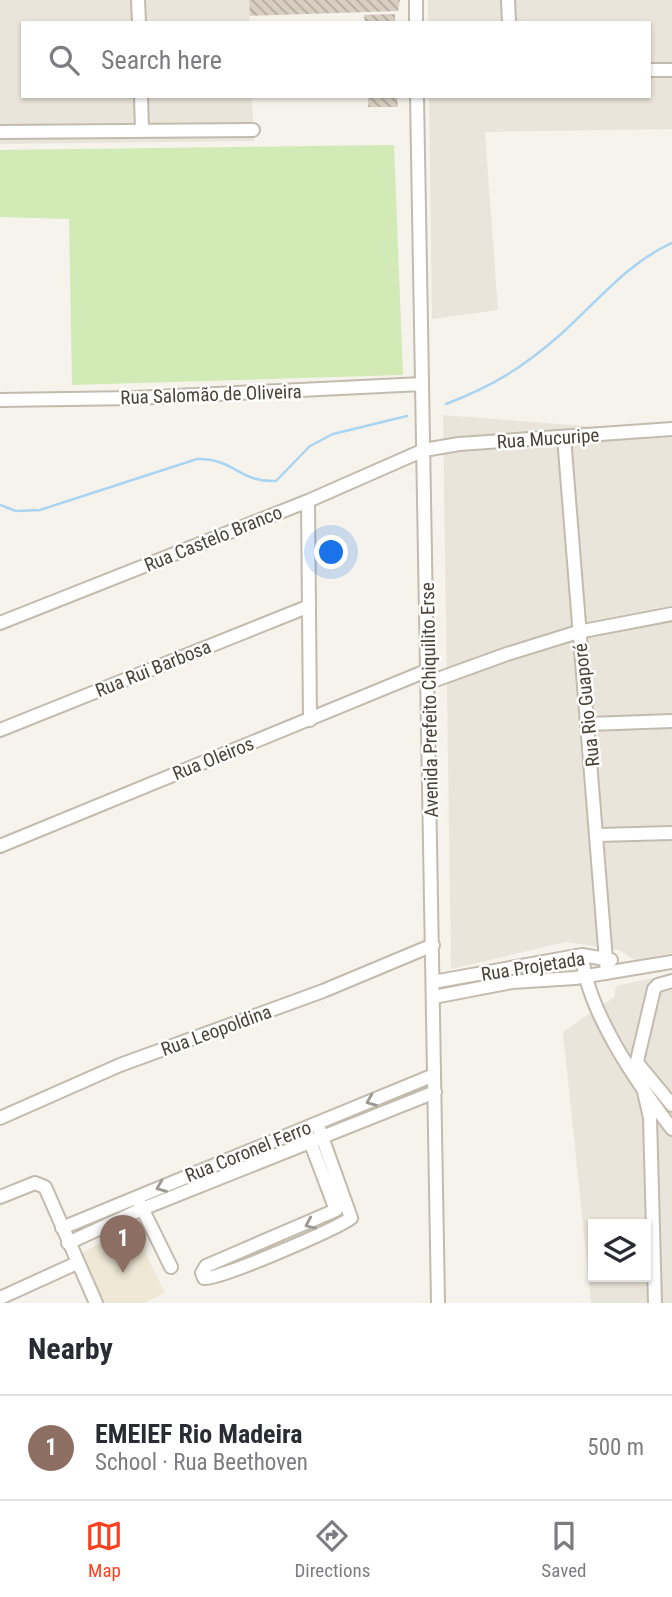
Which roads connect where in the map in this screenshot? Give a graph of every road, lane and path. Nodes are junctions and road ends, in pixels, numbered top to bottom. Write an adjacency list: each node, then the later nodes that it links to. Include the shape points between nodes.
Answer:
1 (138, 0): 4 (street)
2 (416, 0): 5 (street)
3 (508, 0): 6 (street)
4 (139, 21)
5 (416, 21)
6 (509, 21)
7 (651, 70): 8 (street)
8 (672, 70)
9 (141, 98): 11 (street)
10 (417, 98): 14 (street, Avenida Prefeito Chiquilito Erse)
11 (142, 130): 12 (street); 13 (street)
12 (253, 130)
13 (0, 132)
14 (422, 384): 15 (street, Rua Salomão de Oliveira); 18 (street, Avenida Prefeito Chiquilito Erse)
15 (0, 400)
16 (672, 429): 17 (street, Rua Mucuripe)
17 (564, 437): 18 (street, Rua Mucuripe); 23 (street, Rua Rio Guaporé)
18 (424, 450): 19 (street, Rua Castelo Branco); 24 (street, Avenida Prefeito Chiquilito Erse)
19 (307, 501): 20 (street); 22 (street, Rua Castelo Branco)
20 (307, 607): 25 (street); 28 (street, Rua Rui Barbosa)
21 (672, 614): 23 (street, Rua Oleiros)
22 (0, 623)
23 (578, 632): 24 (street, Rua Oleiros); 27 (street, Rua Rio Guaporé)
24 (427, 677): 25 (street, Rua Oleiros); 32 (street, Avenida Prefeito Chiquilito Erse)
25 (310, 720): 31 (street, Rua Oleiros)
26 (672, 721): 27 (street)
27 (589, 724): 30 (street, Rua Rio Guaporé)
28 (0, 730)
29 (672, 833): 30 (street)
30 (598, 835): 34 (street, Rua Rio Guaporé)
31 (0, 846)
32 (433, 945): 40 (street, Avenida Prefeito Chiquilito Erse); 48 (street, Rua Leopoldina, via 323,991 120,1065)
33 (582, 956): 34 (street, Rua Projetada); 38 (street); 40 (street, Rua Projetada)
34 (606, 958): 36 (street, Rua Projetada); 37 (street, Rua Rio Guaporé)
35 (672, 961): 36 (street, Rua Projetada)
36 (629, 970): 37 (street, Rua Projetada)
37 (607, 973): 38 (street, Rua Projetada)
38 (584, 977): 41 (street, Rua Projetada, via 512,982); 42 (street)
39 (672, 981): 43 (street, via 654,989)
40 (433, 982): 41 (street, Avenida Prefeito Chiquilito Erse)
41 (434, 997): 44 (street, Avenida Prefeito Chiquilito Erse)
42 (624, 1055): 43 (street); 45 (street)
43 (637, 1061): 45 (street); 47 (street)
44 (434, 1075): 46 (street, Avenida Prefeito Chiquilito Erse); 50 (street, Rua Coronel Ferro, one-way to 50)
45 (643, 1091): 49 (street); 62 (street, via 650,1129)
46 (435, 1092): 50 (street, Rua Coronel Ferro); 61 (street, Avenida Prefeito Chiquilito Erse)
47 (672, 1105)
48 (0, 1118)
49 (672, 1129)
50 (314, 1132): 52 (street, Rua Coronel Ferro); 53 (street); 54 (street)
51 (0, 1198): 55 (street, via 35,1183 46,1187)
52 (140, 1203): 55 (street, Rua Coronel Ferro); 56 (street, Rua Coronel Ferro); 58 (street)
53 (336, 1209): 54 (street); 54 (street, one-way to 54, via 206,1266 204,1278 211,1279 347,1221)
54 (350, 1209)
55 (62, 1228): 56 (street)
56 (68, 1243): 57 (street)
57 (77, 1263): 59 (street); 60 (street)
58 (171, 1267)
59 (0, 1298)
60 (96, 1303)
61 (438, 1303)
62 (655, 1303)

